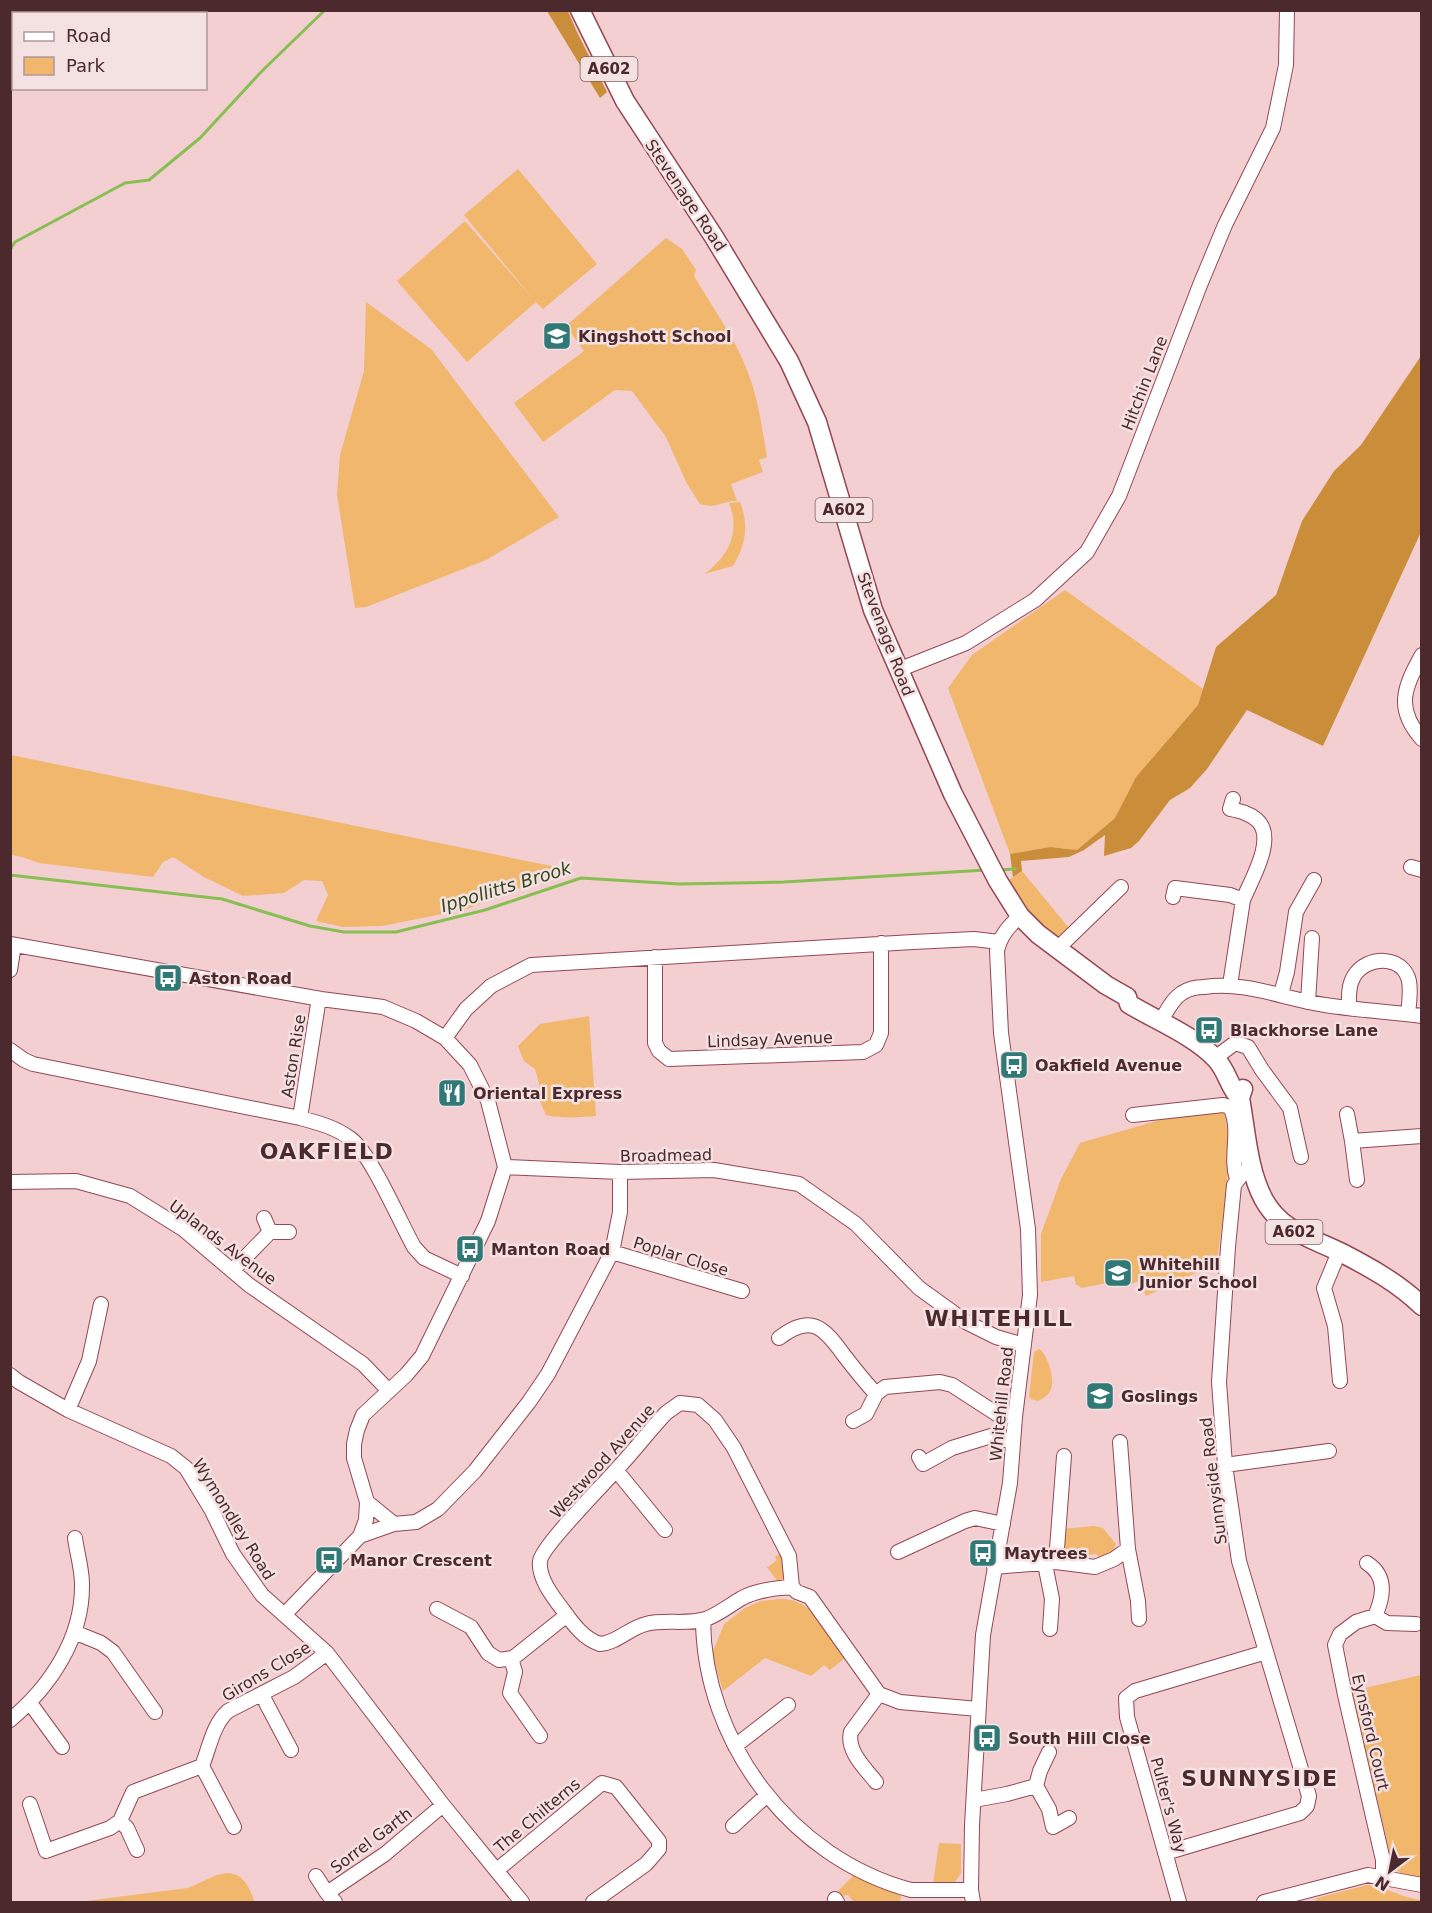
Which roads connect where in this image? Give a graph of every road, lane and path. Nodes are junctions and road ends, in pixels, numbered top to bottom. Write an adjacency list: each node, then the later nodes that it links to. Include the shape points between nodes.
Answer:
1 (580, 10): 4 (main road, Stevenage Road / A602, via 625,101 726,255 789,361 817,422 873,610)
2 (1287, 10): 4 (street, Hitchin Lane, via 1286,65 1273,128 1225,225 1119,496 1087,552 1035,600 966,643)
3 (1422, 655): 5 (street, via 1404,694 1408,720)
4 (898, 670): 11 (main road, Stevenage Road / A602, via 957,802)
5 (1422, 739)
6 (1230, 809): 10 (street, via 1254,818 1264,832 1264,847)
7 (1314, 880): 20 (street, via 1296,912)
8 (1122, 887): 16 (street)
9 (1175, 888): 10 (street)
10 (1243, 900): 19 (street)
11 (1020, 915): 13 (street); 16 (main road, Stevenage Road / A602)
12 (1312, 938): 22 (street)
13 (999, 942): 14 (street, via 974,939); 52 (street, Whitehill Road, via 1001,1032 1029,1240 1030,1295)
14 (881, 943): 17 (street); 17 (street, Lindsay Avenue, via 881,1033 876,1045 863,1052 669,1059 655,1043)
15 (12, 944): 18 (street); 21 (street)
16 (1057, 949): 25 (main road, Stevenage Road / A602)
17 (655, 957): 26 (street, via 531,965 491,986 466,1009)
18 (10, 970)
19 (1230, 985): 20 (street); 25 (street, via 1182,992)
20 (1281, 994): 22 (street)
21 (321, 999): 26 (street, via 383,1008); 31 (street, Aston Rise)
22 (1308, 1002): 23 (street)
23 (1349, 1008): 24 (street); 24 (street, via 1350,985 1355,975 1369,962 1390,961 1403,969 1409,981)
24 (1415, 1015)
25 (1163, 1017): 28 (main road, Stevenage Road / A602, via 1201,1033)
26 (445, 1038): 35 (street, via 470,1065 488,1101)
27 (10, 1050): 31 (street, via 33,1064)
28 (1219, 1055): 34 (street, via 1232,1044 1239,1043 1251,1050 1290,1108); 36 (main road, Stevenage Road / A602, via 1231,1062 1240,1079)
29 (1347, 1113): 33 (street)
30 (1133, 1115): 38 (street, Sunnyside Road, via 1230,1107)
31 (300, 1118): 47 (street, via 331,1127 353,1140 366,1156 414,1247 424,1258)
32 (1422, 1136): 33 (street)
33 (1352, 1141): 39 (street)
34 (1301, 1157)
35 (505, 1167): 37 (street, Broadmead); 47 (street, via 488,1221)
36 (1253, 1169): 38 (street); 45 (main road, Stevenage Road / A602, via 1264,1200 1280,1221 1294,1232)
37 (620, 1172): 44 (street, via 620,1212); 52 (street, Broadmead, via 714,1170 799,1185 856,1224 919,1288 956,1315 996,1337)
38 (1237, 1179): 65 (street, Sunnyside Road, via 1219,1383)
39 (1357, 1180)
40 (10, 1182): 46 (street, Uplands Avenue, via 76,1181 130,1196 183,1229)
41 (264, 1218): 42 (street)
42 (270, 1232): 43 (street); 46 (street)
43 (289, 1232)
44 (612, 1252): 48 (street, Poplar Close); 68 (street, via 548,1374 475,1471 425,1518)
45 (1339, 1252): 50 (main road, Stevenage Road / A602, via 1378,1272); 53 (street, via 1324,1288 1345,1365)
46 (234, 1270): 55 (street, Uplands Avenue, via 249,1285 363,1364)
47 (462, 1276): 55 (street, via 422,1356)
48 (742, 1291)
49 (101, 1304): 57 (street, via 89,1361)
50 (1422, 1306)
51 (779, 1338): 56 (street, via 802,1325 824,1330)
52 (1024, 1345): 58 (street, Whitehill Road)
53 (1340, 1381)
54 (13, 1383): 57 (street, Wymondley Road)
55 (389, 1391): 67 (street, via 363,1415 354,1444 354,1458)
56 (876, 1394): 58 (street, via 885,1387 940,1382 952,1385 1000,1416); 59 (street, via 866,1413)
57 (68, 1410): 80 (street, Wymondley Road, via 171,1456 186,1468 247,1575 262,1595)
58 (1015, 1417): 60 (street, Whitehill Road)
59 (853, 1421)
60 (1013, 1442): 64 (street, via 991,1436 952,1448); 69 (street, Whitehill Road)
61 (1120, 1442): 73 (street)
62 (1329, 1451): 65 (street)
63 (1064, 1456): 75 (street)
64 (923, 1464)
65 (1225, 1465): 88 (street, Sunnyside Road, via 1239,1561)
66 (616, 1470): 70 (street); 78 (street, Westwood Avenue, via 666,1413 680,1402 698,1405 715,1420 752,1482 789,1556); 81 (street, Westwood Avenue, via 541,1557 541,1572)
67 (367, 1502): 68 (street); 71 (street)
68 (394, 1524): 71 (street)
69 (1003, 1524): 74 (street, via 975,1518); 77 (street, Whitehill Road)
70 (665, 1530)
71 (360, 1536): 80 (street)
72 (75, 1538): 87 (street, via 82,1583)
73 (1128, 1549): 75 (street, via 1095,1567); 83 (street)
74 (898, 1552)
75 (1051, 1563): 77 (street); 86 (street)
76 (1367, 1563): 82 (street, via 1377,1570 1383,1582)
77 (994, 1567): 95 (street, Whitehill Road, via 983,1635)
78 (792, 1587): 84 (street, via 743,1597); 91 (street, via 810,1598)
79 (437, 1609): 90 (street, via 471,1627 488,1653 499,1660)
80 (285, 1614): 89 (street, Wymondley Road)
81 (567, 1615): 84 (street, via 585,1636 600,1644 646,1624); 90 (street)
82 (1375, 1616): 85 (street, via 1387,1623); 118 (street, Eynsford Court, via 1356,1622 1340,1634 1335,1645 1383,1860)
83 (1139, 1619)
84 (703, 1620): 99 (street, via 703,1647 710,1681 717,1708)
85 (1416, 1624)
86 (1050, 1629)
87 (74, 1632): 93 (street, via 56,1670); 96 (street, via 113,1652)
88 (1266, 1652): 115 (street, Pulter's Way, via 1135,1691 1126,1698 1127,1717); 115 (street, Sunnyside Road, via 1309,1796 1307,1806 1300,1813)
89 (327, 1653): 92 (street, Girons Close); 109 (street, Wymondley Road)
90 (511, 1659): 98 (street, via 515,1672 510,1693 522,1723)
91 (879, 1694): 95 (street, via 900,1702); 104 (street, via 849,1739)
92 (259, 1696): 101 (street); 103 (street, Girons Close, via 223,1716)
93 (30, 1703): 97 (street); 100 (street)
94 (788, 1705): 99 (street)
95 (978, 1709): 107 (street, Whitehill Road)
96 (155, 1712)
97 (10, 1720)
98 (540, 1736)
99 (735, 1746): 106 (street)
100 (62, 1747)
101 (291, 1750)
102 (1049, 1752): 105 (street)
103 (202, 1766): 111 (street, via 133,1792); 113 (street)
104 (876, 1782)
105 (1036, 1786): 107 (street); 110 (street, via 1049,1809 1053,1827)
106 (767, 1795): 112 (street); 120 (street, via 791,1822 819,1844)
107 (974, 1800): 121 (street, Whitehill Road)
108 (30, 1804): 111 (street, via 46,1851)
109 (443, 1804): 116 (street, Wymondley Road); 122 (street, Sorrel Garth)
110 (1069, 1818)
111 (120, 1821): 114 (street)
112 (732, 1826)
113 (234, 1827)
114 (137, 1850)
115 (1165, 1853): 125 (street, Pulter's Way)
116 (497, 1870): 123 (street, Wymondley Road); 124 (street, The Chilterns, via 603,1783 616,1787 658,1841 659,1849 646,1864)
117 (316, 1876): 122 (street)
118 (1383, 1877): 119 (street); 126 (street, via 1358,1877)
119 (1422, 1885)
120 (909, 1896): 121 (street)
121 (972, 1896)
122 (331, 1898)
123 (522, 1902)
124 (593, 1902)
125 (1179, 1902)
126 (1264, 1902)

